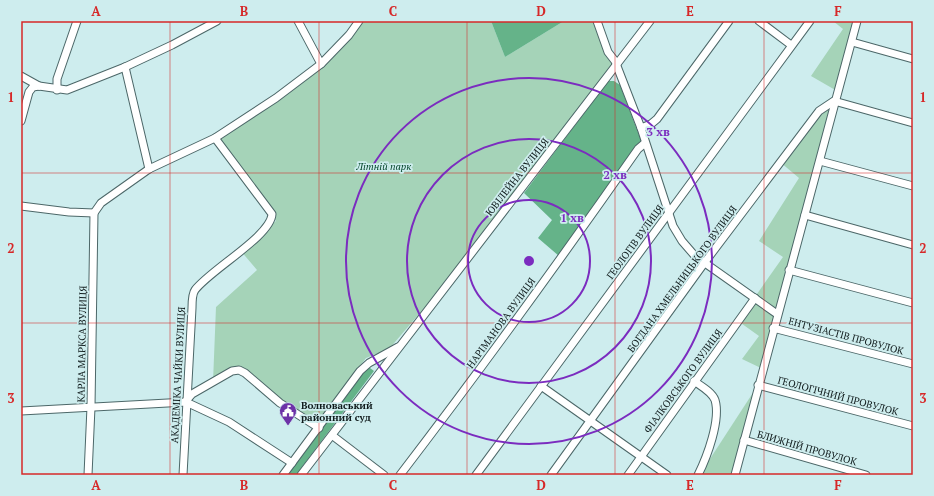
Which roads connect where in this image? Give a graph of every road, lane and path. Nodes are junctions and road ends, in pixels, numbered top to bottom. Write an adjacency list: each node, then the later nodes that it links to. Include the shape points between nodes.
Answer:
1 (77, 21): 19 (street, via 57,79)
2 (217, 21): 16 (street)
3 (298, 21): 14 (street)
4 (359, 21): 14 (street)
5 (597, 21): 15 (street, via 608,52)
6 (650, 21): 15 (street, ЮВІЛЕЙНА ВУЛИЦЯ)
7 (729, 21): 23 (street, via 657,119)
8 (759, 21): 12 (street)
9 (810, 21): 12 (street, ГЕОЛОГІВ ВУЛИЦЯ)
10 (857, 21): 11 (street)
11 (852, 42): 13 (street); 20 (street)
12 (792, 46): 31 (street, ГЕОЛОГІВ ВУЛИЦЯ, via 676,200)
13 (913, 59)
14 (321, 64): 24 (street, via 276,98)
15 (616, 65): 23 (street); 40 (street, ЮВІЛЕЙНА ВУЛИЦЯ)
16 (125, 67): 19 (street, via 68,90); 27 (street)
17 (21, 76): 18 (street)
18 (39, 86): 19 (street); 21 (street, via 33,87 29,92)
19 (56, 90)
20 (834, 101): 22 (street); 26 (street); 34 (street, БОГДАНА ХМЕЛЬНИЦЬКОГО ВУЛИЦЯ, via 819,111)
21 (21, 121)
22 (913, 123)
23 (641, 128): 25 (street)
24 (215, 138): 27 (street); 47 (street, АКАДЕМІКА ЧАЙКИ ВУЛИЦЯ, via 272,214 272,219 265,229 194,291)
25 (645, 142): 31 (street); 62 (street, НАРІМАНОВА ВУЛИЦЯ)
26 (820, 161): 28 (street); 32 (street)
27 (150, 169): 30 (street, via 100,203)
28 (913, 186)
29 (21, 206): 30 (street)
30 (94, 213): 48 (street, КАРЛА МАРКСА ВУЛИЦЯ)
31 (669, 213): 34 (street, via 682,241 695,256); 46 (street, ГЕОЛОГІВ ВУЛИЦЯ)
32 (805, 215): 33 (street); 35 (street)
33 (913, 245)
34 (705, 262): 36 (street); 50 (street, БОГДАНА ХМЕЛЬНИЦЬКОГО ВУЛИЦЯ)
35 (789, 270): 37 (street); 38 (street)
36 (755, 298): 38 (street); 44 (street, ФІАЛКОВСЬКОГО ВУЛИЦЯ)
37 (913, 303)
38 (777, 314): 39 (street)
39 (773, 328): 42 (street, ЕНТУЗІАСТІВ ПРОВУЛОК); 45 (street)
40 (400, 346): 41 (street, ЮВІЛЕЙНА ВУЛИЦЯ); 43 (street, ЮВІЛЕЙНА ВУЛИЦЯ)
41 (369, 363): 43 (street, via 378,364 381,369); 52 (street, ЮВІЛЕЙНА ВУЛИЦЯ, via 360,371)
42 (913, 364)
43 (379, 375): 53 (street, ЮВІЛЕЙНА ВУЛИЦЯ)
44 (694, 381): 55 (street, ФІАЛКОВСЬКОГО ВУЛИЦЯ); 67 (street, via 715,400 715,423 705,461)
45 (758, 385): 51 (street, ГЕОЛОГІЧНИЙ ПРОВУЛОК); 54 (street)
46 (541, 386): 50 (street); 63 (street, ГЕОЛОГІВ ВУЛИЦЯ)
47 (186, 402): 48 (street); 52 (street, via 192,394 232,371 239,370); 56 (street, via 229,422); 58 (street, АКАДЕМІКА ЧАЙКИ ВУЛИЦЯ)
48 (91, 407): 49 (street); 57 (street, КАРЛА МАРКСА ВУЛИЦЯ)
49 (21, 411)
50 (592, 421): 55 (street); 64 (street, БОГДАНА ХМЕЛЬНИЦЬКОГО ВУЛИЦЯ)
51 (913, 426)
52 (319, 428): 56 (street, ЮВІЛЕЙНА ВУЛИЦЯ)
53 (333, 436): 60 (street, ЮВІЛЕЙНА ВУЛИЦЯ); 61 (street)
54 (744, 440): 68 (street); 69 (street, БЛИЖНІЙ ПРОВУЛОК)
55 (642, 456): 65 (street, ФІАЛКОВСЬКОГО ВУЛИЦЯ); 66 (street)
56 (292, 463): 59 (street, ЮВІЛЕЙНА ВУЛИЦЯ)
57 (88, 475)
58 (183, 475)
59 (283, 475)
60 (302, 475)
61 (384, 475)
62 (400, 475)
63 (476, 475)
64 (551, 475)
65 (628, 475)
66 (667, 475)
67 (698, 475)
68 (735, 475)
69 (866, 475)

